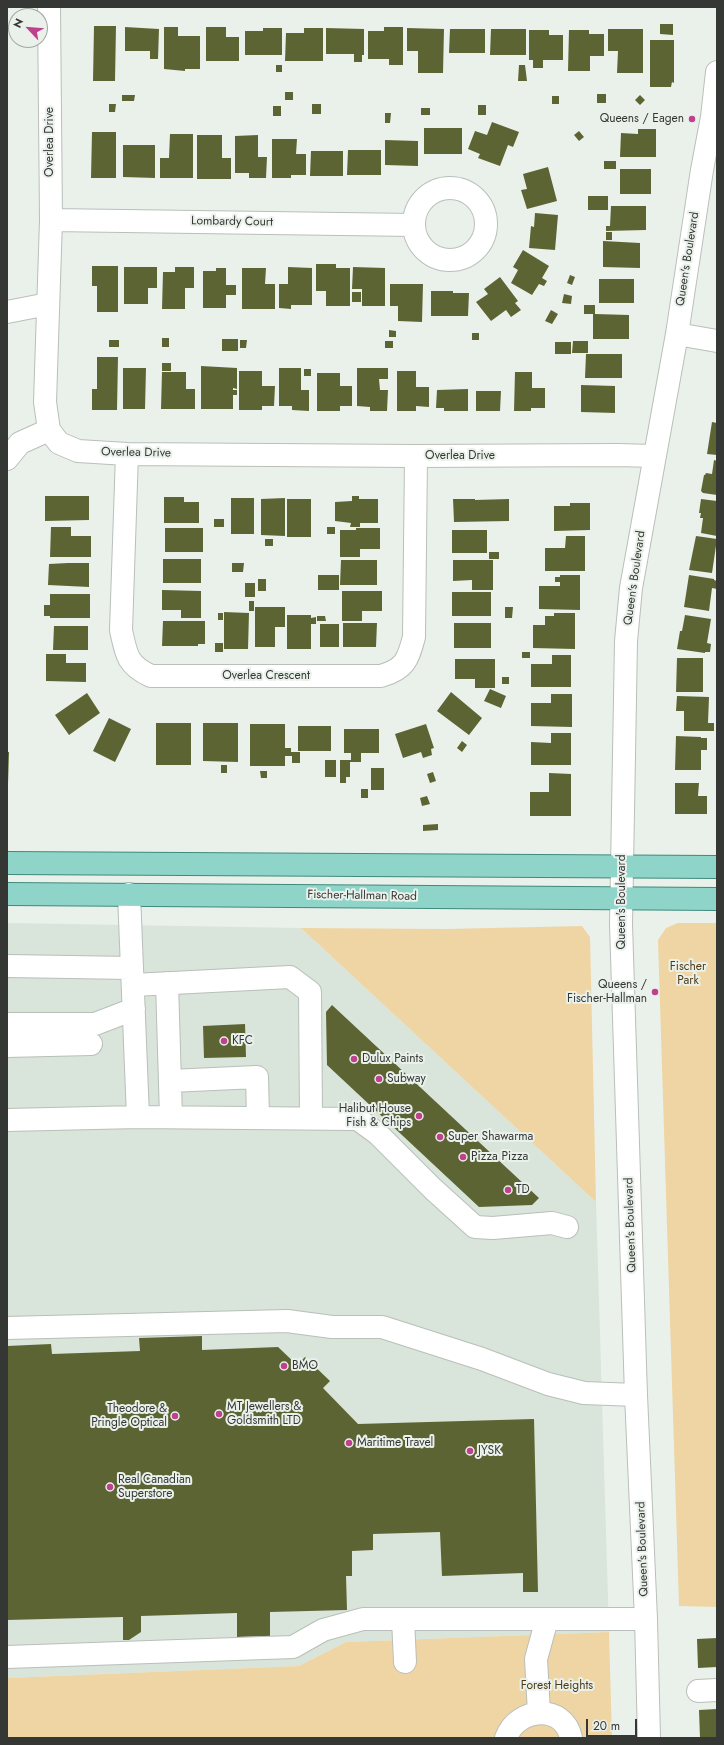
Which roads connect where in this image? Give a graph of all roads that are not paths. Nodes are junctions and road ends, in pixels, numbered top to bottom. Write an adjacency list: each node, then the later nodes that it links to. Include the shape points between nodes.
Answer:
1 (49, 7): 3 (street, Overlea Drive)
2 (717, 72): 7 (street, Queen's Boulevard, via 712,117)
3 (50, 220): 4 (street, Lombardy Court); 5 (street, Overlea Drive)
4 (414, 225)
5 (48, 304): 6 (street); 9 (street, Overlea Drive, via 44,402)
6 (7, 312)
7 (676, 334): 8 (street); 12 (street, Queen's Boulevard)
8 (717, 341)
9 (49, 430): 10 (street, Overlea Drive, via 59,443 78,451); 13 (street, via 20,443)
10 (127, 454): 11 (street, Overlea Drive); 11 (street, Overlea Crescent, via 121,630 130,661 138,670 151,676 381,676 396,672 404,662 414,637)
11 (416, 456): 12 (street, Overlea Drive)
12 (654, 456): 15 (street, Queen's Boulevard, via 631,588 626,641)
13 (7, 459)
14 (7, 863): 15 (main road)
15 (621, 867): 16 (main road); 19 (street, Queen's Boulevard)
16 (717, 867)
17 (7, 894): 18 (main road, Fischer-Hallman Road)
18 (129, 894): 19 (main road, Fischer-Hallman Road); 22 (street)
19 (621, 899): 20 (main road, Fischer-Hallman Road); 36 (street, Queen's Boulevard)
20 (717, 899)
21 (7, 966): 22 (street)
22 (132, 977): 23 (street); 24 (street)
23 (167, 984): 28 (street); 32 (street, via 290,978 310,992)
24 (134, 1009): 25 (street, via 95,1024); 29 (street)
25 (7, 1024)
26 (91, 1044): 27 (street)
27 (7, 1046)
28 (170, 1081): 30 (street); 31 (street, via 258,1077)
29 (138, 1116): 30 (street); 33 (street)
30 (171, 1117): 31 (street)
31 (258, 1118): 32 (street)
32 (311, 1118): 34 (street, via 359,1120 378,1134 475,1227 552,1223)
33 (7, 1120)
34 (567, 1227)
35 (7, 1328): 36 (street, via 286,1321 332,1327 382,1327 482,1359 548,1384 584,1393)
36 (636, 1395): 39 (street, Queen's Boulevard)
37 (403, 1619): 38 (street); 40 (street, via 363,1619 323,1630 293,1647); 41 (street)
38 (546, 1619): 39 (street); 42 (street, via 536,1659)
39 (646, 1619): 45 (street, Queen's Boulevard)
40 (7, 1657)
41 (405, 1662)
42 (539, 1713): 43 (street, via 528,1714 516,1721); 44 (street, via 557,1718 564,1724)
43 (506, 1738)
44 (571, 1738)
45 (649, 1738)

